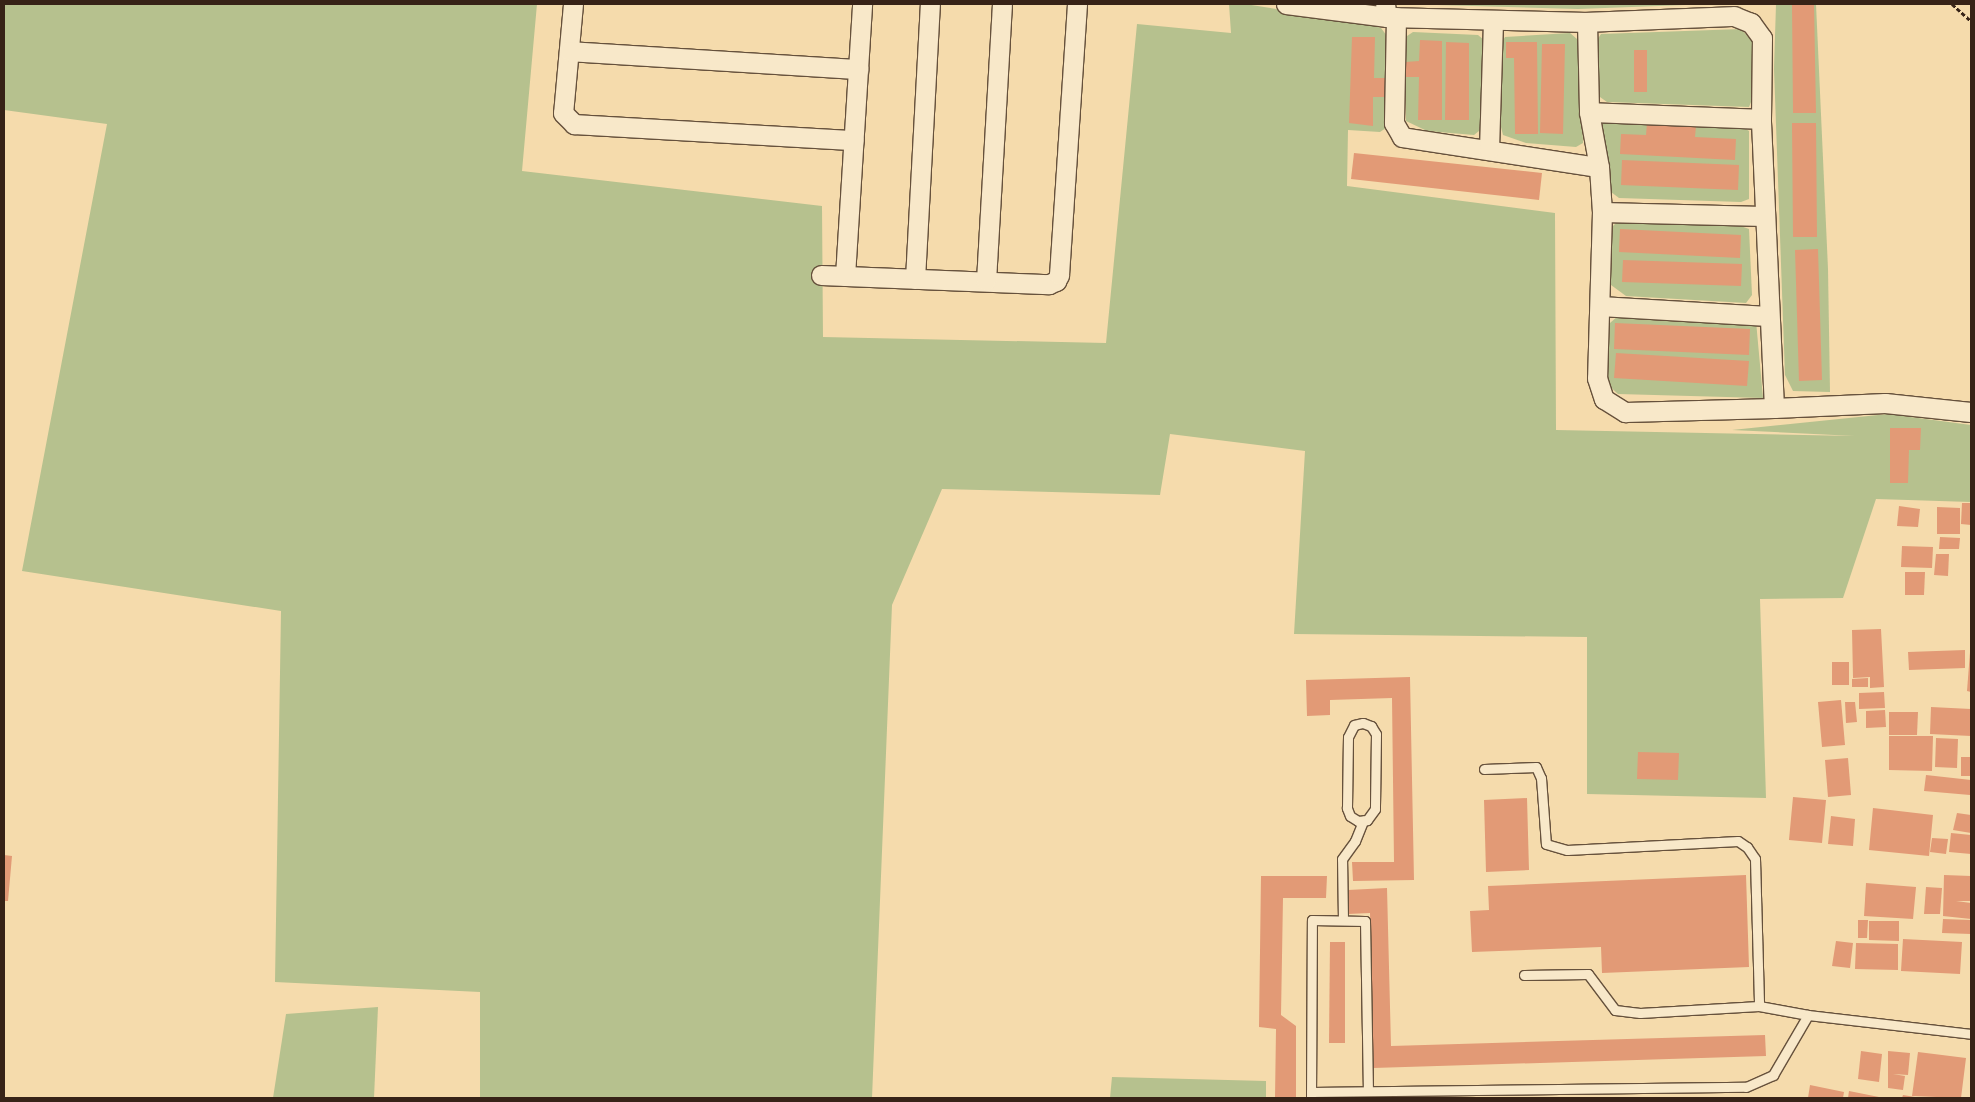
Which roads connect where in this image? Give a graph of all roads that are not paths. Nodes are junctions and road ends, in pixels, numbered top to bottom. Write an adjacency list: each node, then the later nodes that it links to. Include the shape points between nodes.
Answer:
1 (573, 4): 10 (street)
2 (862, 4): 11 (street)
3 (930, 4): 21 (street)
4 (1002, 4): 22 (street)
5 (1078, 4): 22 (street, via 1059,275 1049,284)
6 (1286, 4): 7 (street)
7 (1389, 13): 8 (street); 15 (street, via 1394,123 1398,133 1406,139)
8 (1493, 22): 9 (street); 15 (street)
9 (1587, 22): 12 (street); 13 (street, via 1743,18 1762,38)
10 (569, 52): 11 (street); 14 (street, via 563,113 574,124)
11 (858, 69): 14 (street)
12 (1589, 112): 13 (street); 16 (street)
13 (1761, 119): 18 (street)
14 (854, 140): 20 (street)
15 (1489, 149): 16 (street)
16 (1600, 167): 17 (street)
17 (1602, 212): 18 (street); 23 (street)
18 (1764, 216): 24 (street)
19 (821, 275): 20 (street)
20 (845, 276): 21 (street)
21 (914, 278): 22 (street)
22 (986, 281)
23 (1601, 306): 24 (street); 25 (street, via 1597,378 1604,399 1613,407 1625,412)
24 (1768, 316): 25 (street)
25 (1774, 408): 26 (street, via 1885,403)
26 (1971, 412)
27 (1484, 769): 31 (lane, via 1536,767 1541,778 1546,844 1567,850 1738,841 1748,847 1755,859)
28 (1363, 821): 28 (lane, via 1371,817 1375,809 1376,734 1363,722 1348,732 1347,808 1350,816); 29 (lane, via 1355,841 1342,859)
29 (1342, 920): 34 (lane, via 1365,921); 36 (lane, via 1312,920)
30 (1524, 975): 31 (lane, via 1588,974 1615,1010 1640,1013)
31 (1759, 1006): 32 (lane)
32 (1808, 1015): 33 (lane); 35 (lane, via 1773,1075 1746,1087)
33 (1971, 1034)
34 (1368, 1091): 35 (lane); 36 (lane)
35 (1446, 1094)
36 (1311, 1095)

